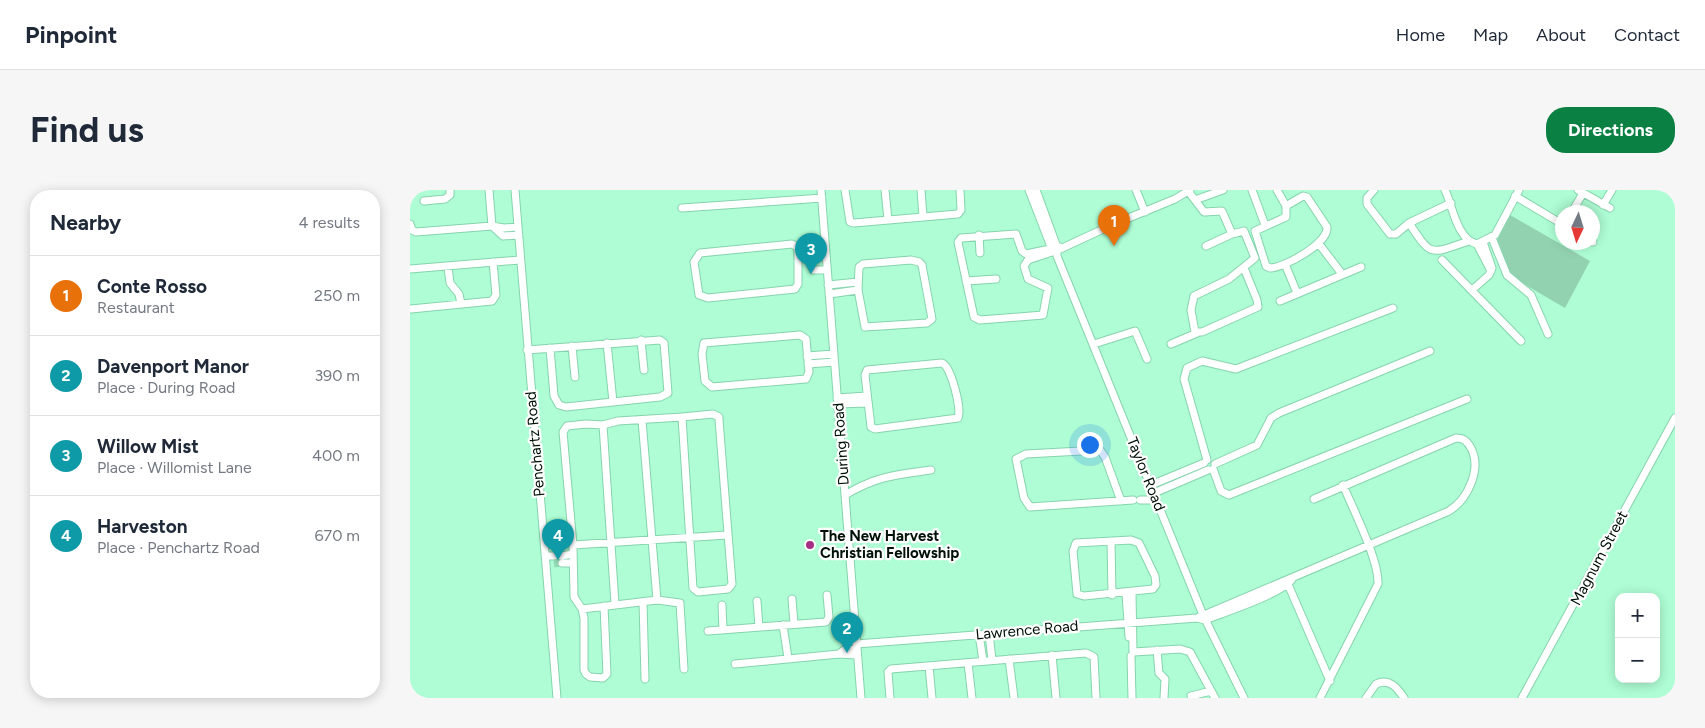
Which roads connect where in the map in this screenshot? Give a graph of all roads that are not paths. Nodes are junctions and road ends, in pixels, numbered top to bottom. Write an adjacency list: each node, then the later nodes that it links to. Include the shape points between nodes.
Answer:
1 (450, 190): 22 (street, via 446,199)
2 (489, 190): 34 (street)
3 (515, 190): 35 (street, Penchartz Road)
4 (845, 190): 30 (street, via 850,222)
5 (885, 190): 30 (street)
6 (921, 190): 28 (street)
7 (960, 190): 28 (street, via 960,213)
8 (1029, 190): 43 (street, Taylor Road)
9 (1036, 190): 43 (street, Taylor Road)
10 (1137, 190): 27 (street)
11 (1189, 190): 21 (street); 27 (street)
12 (1222, 190): 21 (street)
13 (1252, 190): 33 (street)
14 (1278, 190): 25 (street)
15 (1374, 190): 31 (street, via 1367,198 1367,204 1390,234 1396,234)
16 (1446, 190): 23 (street)
17 (1612, 190): 18 (street, via 1606,207)
18 (1581, 192): 24 (street)
19 (1517, 193): 29 (street); 38 (street)
20 (821, 194): 26 (street); 53 (street, During Road)
21 (1195, 200): 36 (street, via 1204,212 1222,211)
22 (424, 201)
23 (1451, 203): 31 (street); 39 (street, via 1461,232)
24 (1575, 205)
25 (1286, 206): 33 (street, via 1286,217); 41 (street, via 1307,196 1327,227 1326,236)
26 (682, 208)
27 (1146, 211): 43 (street)
28 (923, 216): 30 (street)
29 (1555, 219)
30 (888, 220)
31 (1409, 223): 39 (street, via 1422,244 1432,251)
32 (410, 224): 34 (street, via 416,232)
33 (1265, 225): 48 (street, via 1255,233 1266,266 1272,269)
34 (492, 226): 35 (street)
35 (518, 231): 45 (street, Penchartz Road)
36 (1232, 234): 42 (street); 50 (street, via 1244,231 1254,254 1254,260)
37 (979, 236): 43 (street, via 1016,234 1026,254); 44 (street); 57 (street, via 964,237 958,242)
38 (1492, 238): 40 (street); 69 (street, via 1507,275 1531,295)
39 (1469, 241): 40 (street)
40 (1480, 243): 61 (street, via 1492,265 1491,271)
41 (1319, 244): 48 (street); 55 (street)
42 (1206, 246)
43 (1056, 250): 57 (street, via 1028,260 1024,266 1028,279 1048,288 1045,313 1041,316 977,320); 73 (street, Taylor Road)
44 (980, 253)
45 (520, 260): 47 (street); 77 (street, Penchartz Road)
46 (1442, 260): 61 (street)
47 (494, 262): 49 (street); 65 (street, via 495,300)
48 (1285, 264): 62 (street)
49 (448, 267): 52 (street); 65 (street, via 450,283)
50 (1244, 268): 68 (street, via 1194,296 1191,320); 68 (street, via 1258,308)
51 (1361, 268): 55 (street)
52 (410, 269)
53 (827, 270): 54 (street); 59 (street, During Road)
54 (798, 272): 54 (street, via 797,286 792,291 703,298 698,292 694,262 700,252 790,244 798,248)
55 (1342, 274): 62 (street)
56 (996, 278): 57 (street)
57 (966, 281)
58 (858, 282): 59 (street); 60 (street); 60 (street, via 858,269 862,264 919,262 932,319 865,327)
59 (828, 284): 63 (street, During Road)
60 (858, 290): 63 (street)
61 (1472, 290): 71 (street)
62 (1297, 293): 64 (street)
63 (829, 294): 79 (street, During Road)
64 (1280, 301)
65 (461, 304): 67 (street)
66 (1393, 308): 92 (street, via 1236,369 1202,361 1187,368 1184,379)
67 (411, 309)
68 (1197, 333): 74 (street)
69 (1548, 334)
70 (641, 340): 72 (street); 82 (street); 87 (street, via 657,339 664,343 668,393 660,398)
71 (1521, 341)
72 (607, 343): 75 (street); 87 (street)
73 (1094, 344): 80 (street, via 1135,331); 94 (street, Taylor Road)
74 (1171, 344)
75 (572, 346): 76 (street); 83 (street)
76 (550, 348): 77 (street); 87 (street, via 557,404 566,407)
77 (527, 350): 108 (street, Penchartz Road)
78 (1430, 351): 92 (street, via 1279,413 1271,418 1257,445)
79 (834, 358): 81 (street); 86 (street, During Road)
80 (1146, 359)
81 (808, 360): 81 (street, via 805,338 800,335 707,342 702,348 705,381 709,386 804,379 808,374)
82 (644, 370)
83 (575, 377)
84 (1467, 399): 92 (street, via 1229,495 1221,491)
85 (867, 400): 85 (street, via 865,375 870,368 942,362 949,368 960,414 954,420 876,429 870,425); 86 (street)
86 (837, 401): 96 (street, During Road)
87 (613, 402)
88 (682, 417): 90 (street); 100 (street, via 713,414 719,417); 101 (street)
89 (1675, 418): 162 (street, Magnum Street)
90 (642, 420): 91 (street, via 614,421); 102 (street)
91 (603, 425): 103 (street); 105 (street, via 578,424 564,430)
92 (1209, 465): 94 (street); 97 (street)
93 (931, 470): 96 (street, via 882,477)
94 (1151, 485): 97 (street, Taylor Road)
95 (1343, 485): 98 (street, Lawrence Road); 106 (street); 106 (street, Lawrence Road, via 1456,438 1465,440 1472,451 1475,470 1457,505)
96 (845, 495): 132 (street, During Road)
97 (1155, 496): 99 (street); 123 (street, Taylor Road)
98 (1314, 499)
99 (1121, 501): 99 (street, via 1106,457 1100,450 1026,454 1016,459 1024,498 1030,507)
100 (727, 535): 101 (street); 101 (street, via 731,586 700,592 693,588)
101 (691, 537): 102 (street)
102 (652, 540): 103 (street); 116 (street)
103 (611, 542): 105 (street); 119 (street)
104 (1111, 542): 112 (street); 112 (street, via 1076,543 1073,551 1077,594); 113 (street, via 1137,542 1155,576 1154,590)
105 (573, 545): 107 (street)
106 (1368, 545): 111 (street, Lawrence Road); 145 (street, via 1377,573 1377,588)
107 (573, 554): 109 (street); 110 (street)
108 (545, 560): 109 (street); 148 (street, Penchartz Road)
109 (558, 560): 110 (street)
110 (573, 563): 122 (street, via 574,596)
111 (1288, 582): 123 (street, Lawrence Road); 145 (street)
112 (1112, 594): 113 (street)
113 (1129, 594): 124 (street)
114 (827, 595): 125 (street, via 828,620)
115 (792, 599): 125 (street)
116 (657, 600): 118 (street); 143 (street, via 681,605)
117 (757, 601): 127 (street)
118 (643, 602): 119 (street); 144 (street)
119 (615, 604): 120 (street)
120 (604, 606): 122 (street); 122 (street, via 607,673 603,678 588,677 585,672)
121 (722, 606): 128 (street)
122 (582, 609)
123 (1202, 618): 124 (street, Lawrence Road); 158 (street, Taylor Road)
124 (1131, 622): 130 (street, Lawrence Road); 134 (street)
125 (794, 624): 126 (street)
126 (783, 625): 127 (street); 136 (street)
127 (760, 626): 128 (street)
128 (723, 630): 129 (street)
129 (708, 631)
130 (989, 633): 131 (street, Lawrence Road); 138 (street)
131 (979, 634): 132 (street, Lawrence Road); 139 (street)
132 (857, 649): 136 (street, Lawrence Road, via 844,650 839,654); 149 (street, During Road)
133 (1157, 650): 134 (street); 146 (street, via 1190,652); 157 (street, via 1159,673 1164,679)
134 (1132, 652): 156 (street)
135 (1052, 655): 137 (street); 154 (street); 155 (street, via 1092,654)
136 (788, 658): 141 (street, Lawrence Road)
137 (1009, 659): 138 (street); 153 (street)
138 (992, 660): 139 (street)
139 (982, 661): 140 (street)
140 (968, 663): 142 (street); 152 (street)
141 (735, 664)
142 (929, 666): 150 (street, via 890,670); 151 (street)
143 (684, 669)
144 (645, 680)
145 (1330, 680): 159 (street)
146 (1213, 695): 147 (street)
147 (1191, 696)
148 (557, 698)
149 (861, 698)
150 (890, 698)
151 (932, 698)
152 (972, 698)
153 (1014, 698)
154 (1056, 698)
155 (1096, 698)
156 (1132, 698)
157 (1164, 698)
158 (1243, 698)
159 (1320, 698)
160 (1366, 698): 161 (street, via 1376,684 1387,682)
161 (1404, 698)
162 (1522, 698)

